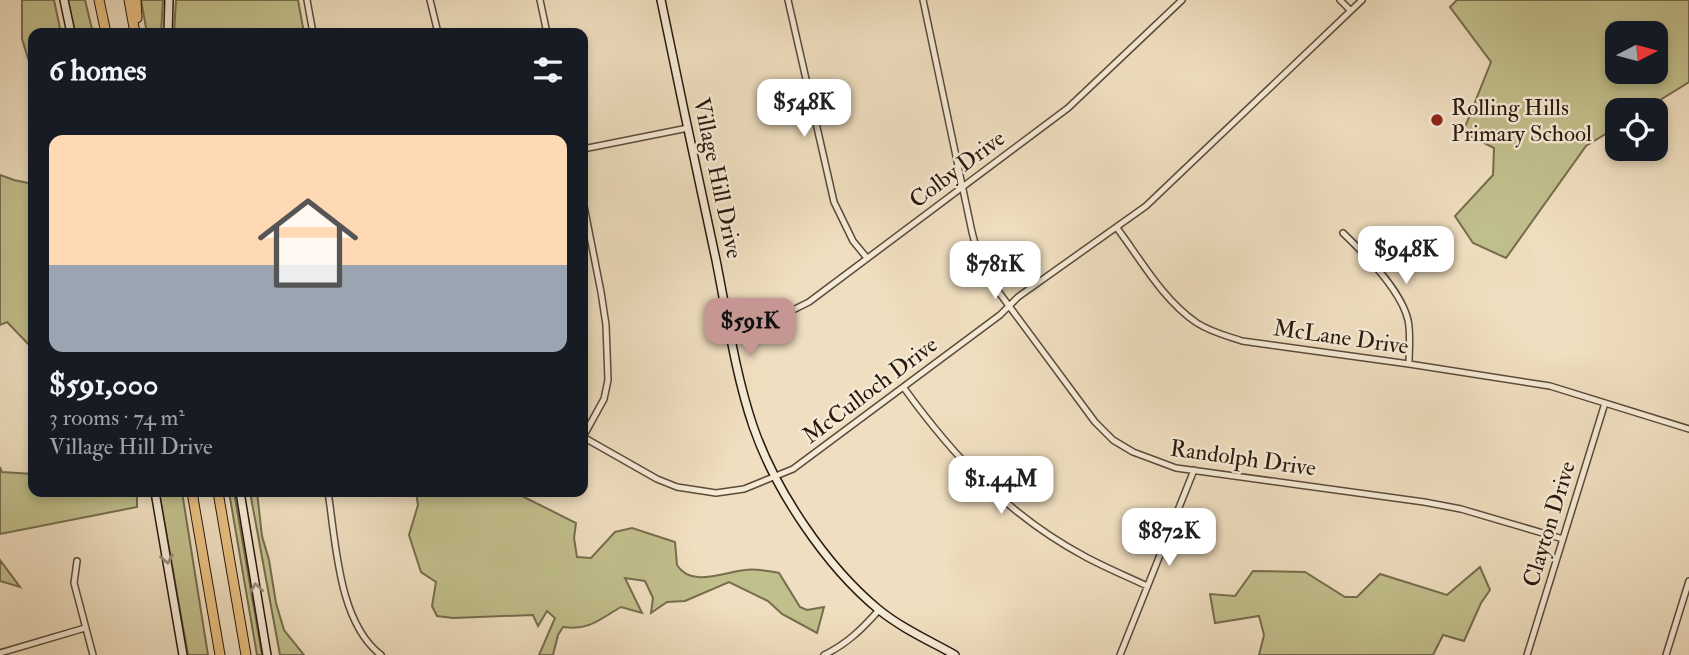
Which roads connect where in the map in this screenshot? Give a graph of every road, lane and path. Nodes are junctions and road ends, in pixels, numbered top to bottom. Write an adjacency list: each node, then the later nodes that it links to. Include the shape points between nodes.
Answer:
1 (64, 0): 16 (street)
2 (99, 0): 17 (highway)
3 (129, 0): 18 (highway)
4 (136, 0): 19 (highway)
5 (169, 0): 20 (street)
6 (307, 0): 21 (street)
7 (430, 0): 22 (street)
8 (540, 0): 23 (street)
9 (660, 0): 24 (street, Village Hill Drive)
10 (788, 0): 30 (street, via 834,202)
11 (923, 0): 26 (street, Randolph Drive)
12 (1182, 0): 26 (street, Colby Drive, via 1068,108)
13 (1340, 0): 15 (street)
14 (1362, 0): 15 (street, McCulloch Drive)
15 (1350, 10): 28 (street, McCulloch Drive, via 1146,206)
16 (70, 28)
17 (105, 28)
18 (136, 28)
19 (137, 28)
20 (167, 28)
21 (312, 28)
22 (437, 28)
23 (546, 28)
24 (688, 128): 25 (street); 32 (street, Village Hill Drive)
25 (588, 148)
26 (964, 186): 30 (street, Colby Drive); 31 (street, Randolph Drive, via 977,251)
27 (588, 226): 36 (street, via 603,303 608,380 604,399)
28 (1117, 228): 31 (street, McCulloch Drive); 33 (street, McLane Drive, via 1179,308 1216,333 1242,341)
29 (1343, 233): 33 (street, via 1403,304)
30 (867, 258): 32 (street, Colby Drive, via 791,312)
31 (1009, 306): 34 (street, McCulloch Drive); 39 (street, Randolph Drive, via 1079,402 1114,440 1156,462)
32 (730, 331): 40 (street, Village Hill Drive, via 754,429)
33 (1409, 364): 35 (street, McLane Drive, via 1550,386)
34 (904, 388): 40 (street, McCulloch Drive); 49 (street, via 944,442 1010,507 1083,555)
35 (1605, 403): 37 (street, McLane Drive); 46 (street, Clayton Drive)
36 (588, 428)
37 (1689, 429)
38 (588, 440): 40 (street, McCulloch Drive, via 657,479 697,491 744,489)
39 (1194, 470): 46 (street, Randolph Drive, via 1424,502); 49 (street)
40 (776, 477): 50 (street, Village Hill Drive, via 821,551)
41 (156, 497): 54 (street, one-way to 54)
42 (193, 497): 55 (highway)
43 (219, 497): 56 (highway)
44 (241, 497): 57 (street, one-way to 44)
45 (329, 497): 58 (street, via 348,606 359,630)
46 (1563, 539): 62 (street, Clayton Drive)
47 (76, 561): 51 (street, via 74,583)
48 (1689, 581): 63 (street)
49 (1147, 586): 61 (street)
50 (879, 610): 59 (street, via 859,633); 60 (street, Village Hill Drive)
51 (85, 628): 52 (street); 53 (street)
52 (0, 653)
53 (93, 655)
54 (183, 655)
55 (219, 655)
56 (246, 655)
57 (267, 655)
58 (381, 655)
59 (824, 655)
60 (956, 655)
61 (1120, 655)
62 (1527, 655)
63 (1666, 655)

